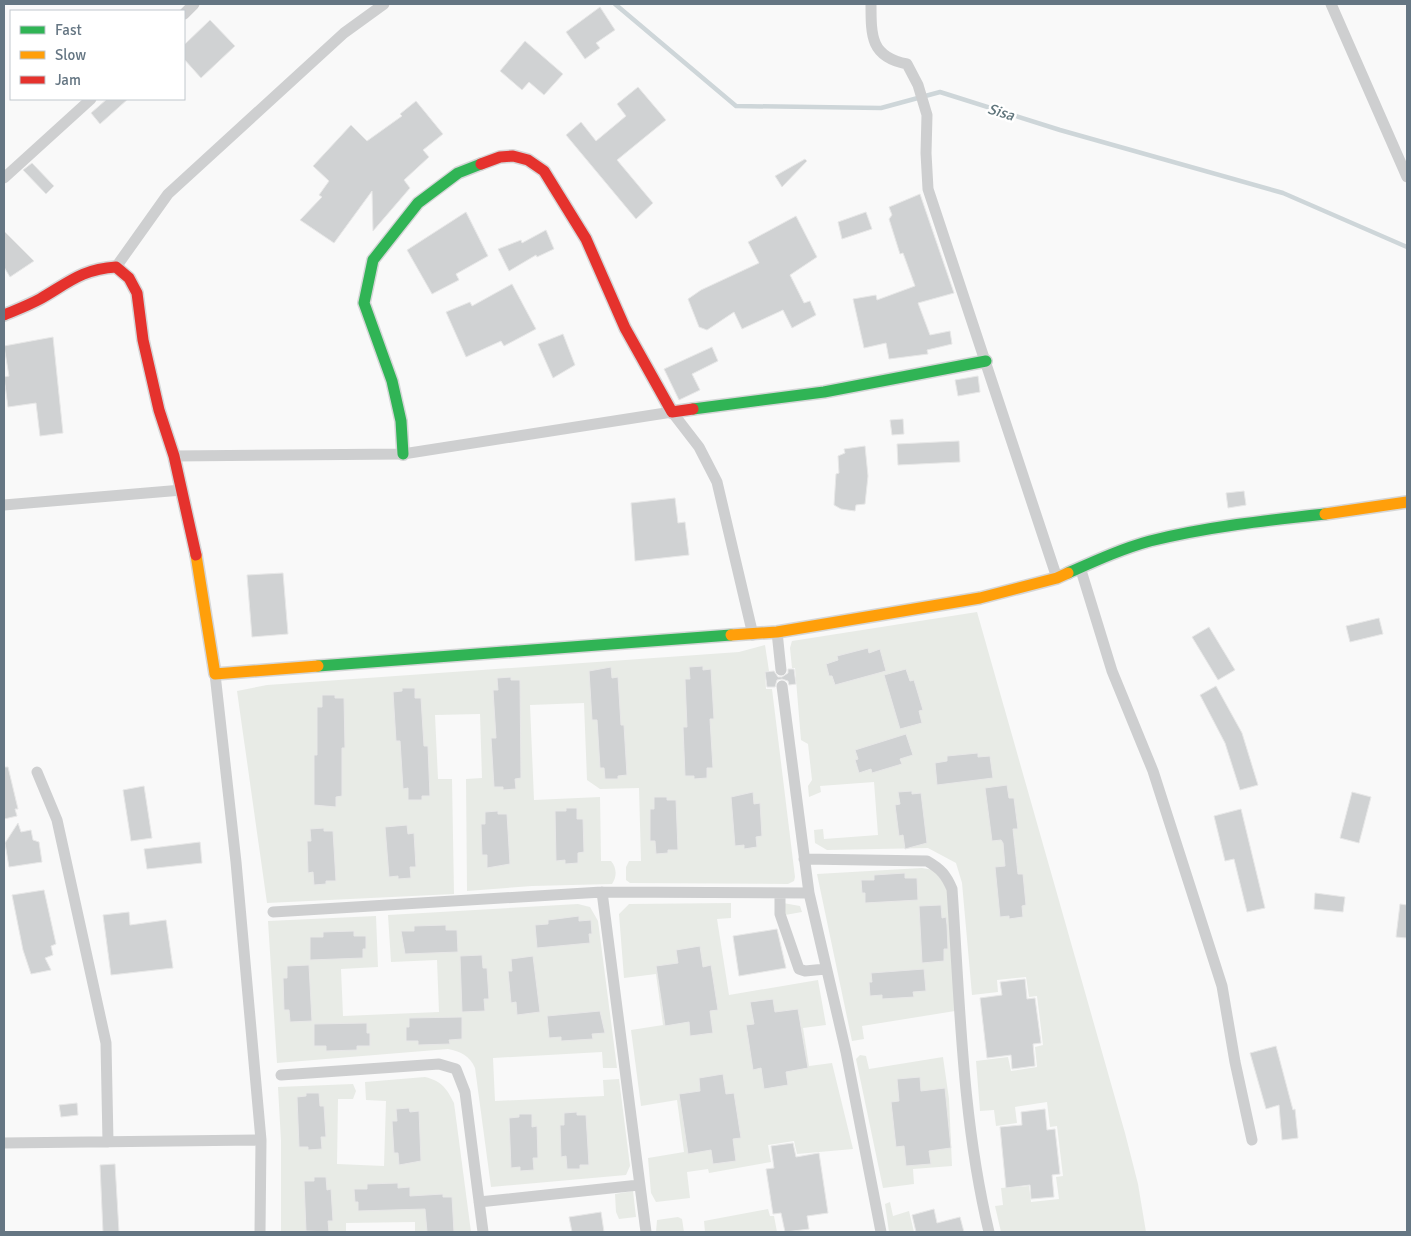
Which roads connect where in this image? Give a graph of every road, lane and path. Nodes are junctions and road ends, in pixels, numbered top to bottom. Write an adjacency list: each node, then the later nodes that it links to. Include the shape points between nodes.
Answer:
1 (194, 4): 5 (street)
2 (384, 4): 9 (street, via 344,33 168,194)
3 (871, 4): 11 (street, via 871,27 878,51 890,61 907,64 918,85 927,115 928,189)
4 (1331, 4): 7 (street)
5 (185, 13)
6 (90, 100): 8 (street)
7 (1407, 177)
8 (4, 178)
9 (116, 267): 10 (street, via 97,267 71,278 42,298); 14 (street, via 129,278 138,293 143,340 159,410)
10 (4, 315)
11 (986, 361): 12 (street, via 824,392); 19 (street)
12 (672, 412): 13 (street); 13 (street, via 625,328 586,239 544,171 528,160 500,157 458,173 418,203 373,260 364,303 392,381 401,421); 21 (street, via 698,447 717,482)
13 (403, 454): 14 (street)
14 (174, 456): 15 (street)
15 (182, 490): 17 (street); 23 (street, via 193,535)
16 (1407, 502): 18 (street, via 1206,530 1151,541)
17 (4, 505)
18 (1080, 567): 19 (street); 34 (street, via 1115,678 1153,771 1222,986)
19 (1057, 578): 20 (street, via 980,598)
20 (777, 632): 21 (street); 22 (street)
21 (753, 635): 23 (street)
22 (781, 670)
23 (215, 674): 33 (street)
24 (782, 686): 26 (street)
25 (37, 772): 35 (street, via 57,820 106,1044)
26 (804, 859): 29 (street); 43 (street, via 927,861 947,876 952,889 965,1085 978,1187)
27 (602, 892): 28 (street); 30 (street); 37 (street)
28 (780, 893): 29 (street); 31 (street, via 780,914 799,969 805,972)
29 (809, 893): 31 (street)
30 (273, 912)
31 (826, 969): 42 (street, via 846,1052)
32 (280, 1075): 38 (street, via 440,1064 456,1069 465,1092)
33 (261, 1140): 35 (street); 39 (street)
34 (1252, 1140)
35 (108, 1142): 36 (street)
36 (4, 1143)
37 (639, 1185): 38 (street); 41 (street)
38 (479, 1202): 40 (street)
39 (260, 1232)
40 (483, 1232)
41 (646, 1232)
42 (881, 1232)
43 (989, 1232)

